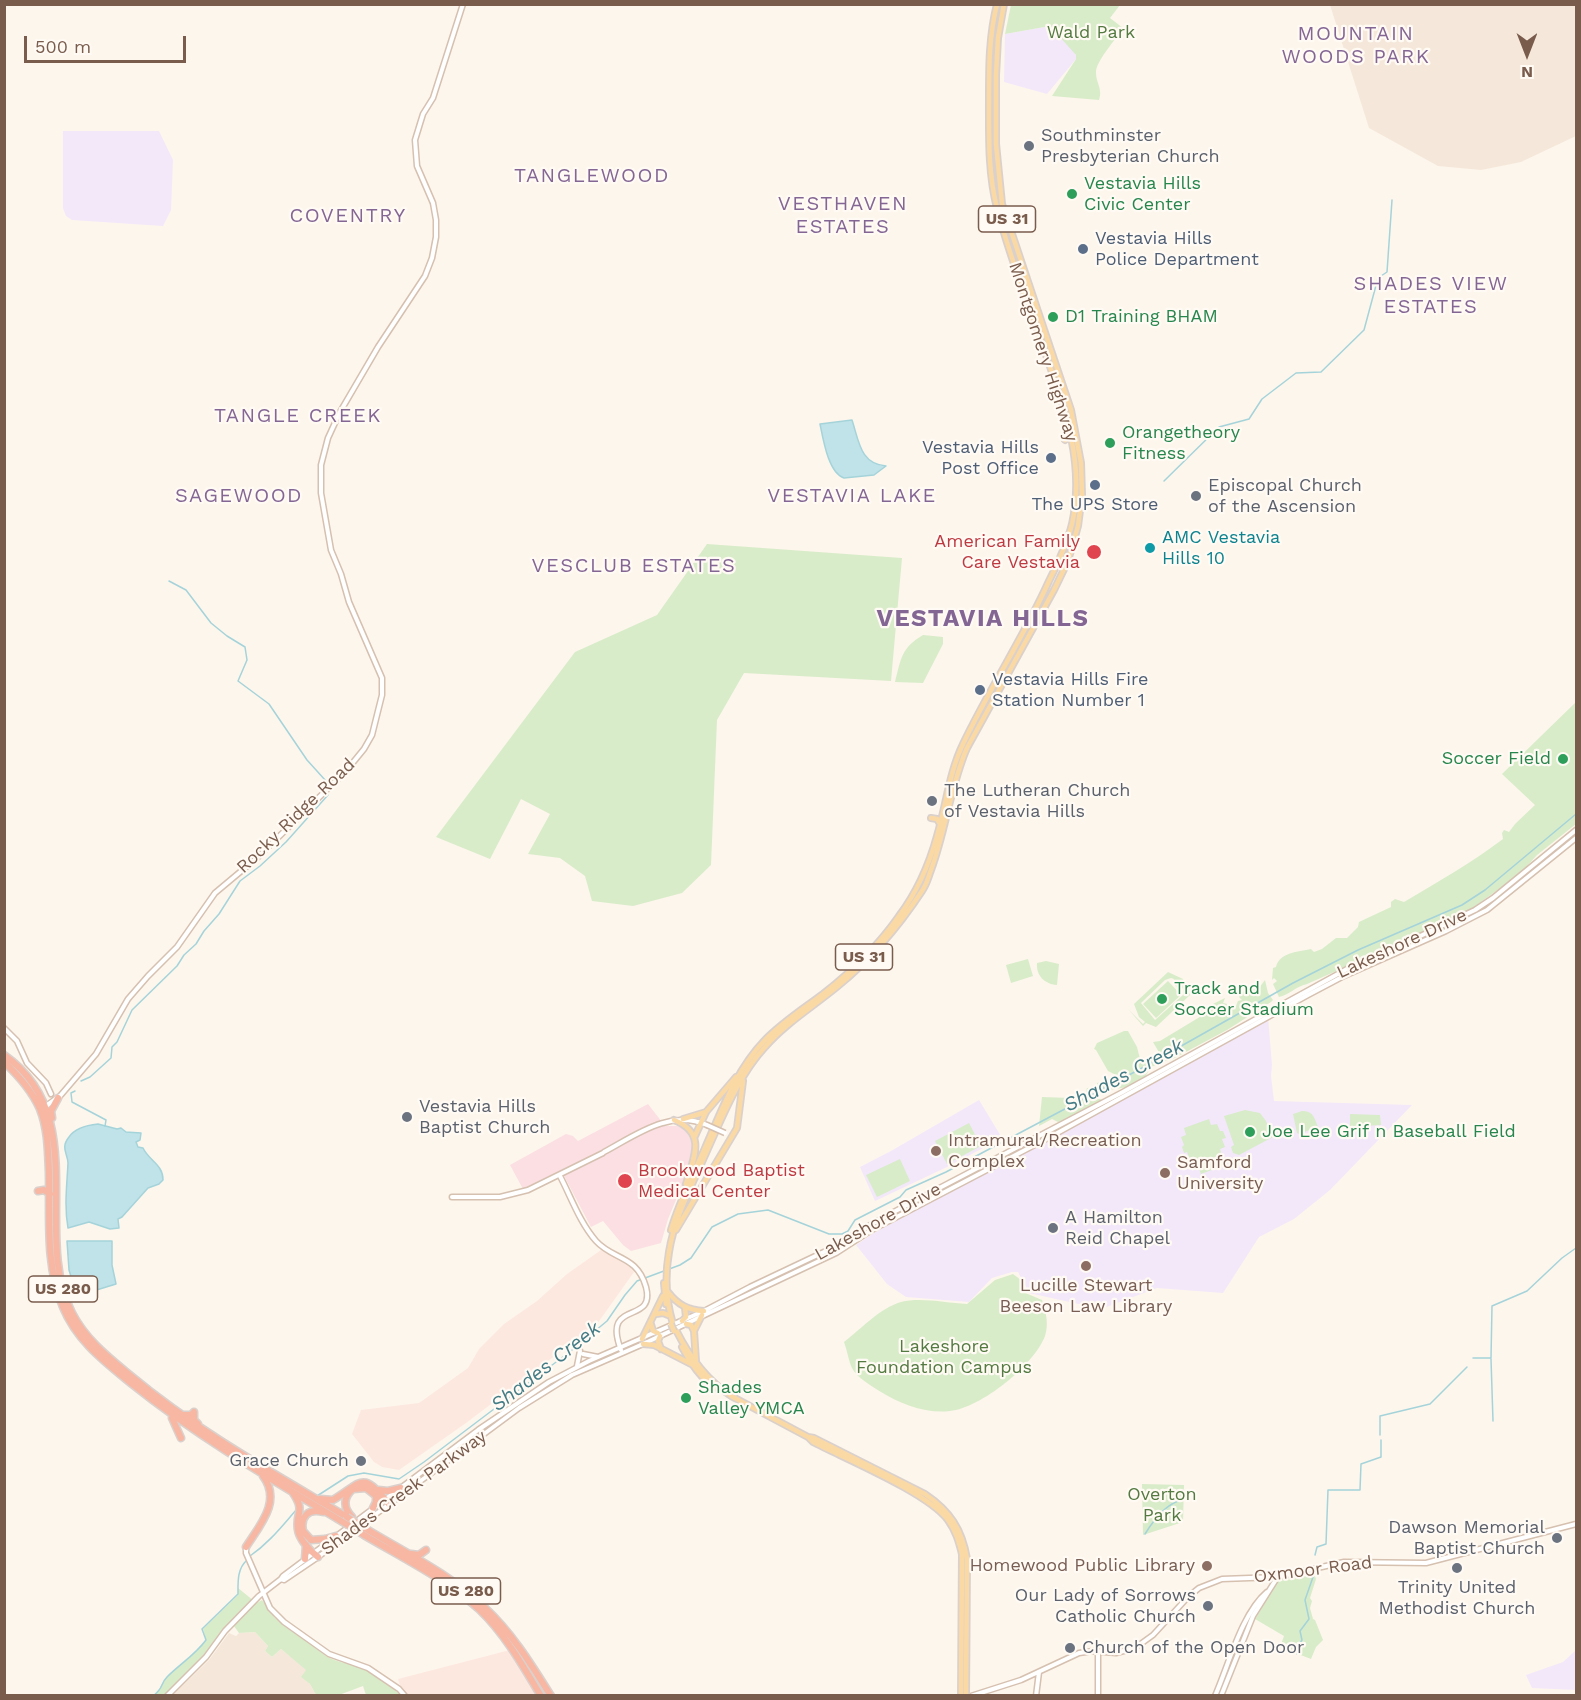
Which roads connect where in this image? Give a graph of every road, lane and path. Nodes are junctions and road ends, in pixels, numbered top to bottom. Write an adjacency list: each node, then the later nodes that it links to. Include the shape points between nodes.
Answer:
1 (462, 4): 26 (main road, Rocky Ridge Road, via 433,98 415,140 417,166 436,220 432,258 425,276 340,412 321,465 321,493 331,550 382,678 372,735 346,771 215,893 177,947 128,999 96,1054)
2 (997, 4): 4 (main road, Montgomery Highway / US 31, via 990,48)
3 (1004, 4): 5 (main road, Montgomery Highway / US 31, via 997,50)
4 (989, 105): 5 (main road); 6 (main road, Montgomery Highway / US 31)
5 (996, 105): 7 (main road, Montgomery Highway / US 31)
6 (990, 160): 7 (main road, via 993,168); 9 (main road, Montgomery Highway / US 31, via 996,204)
7 (998, 169): 8 (main road, Montgomery Highway / US 31, via 1002,204)
8 (1028, 282): 9 (main road); 22 (main road, Montgomery Highway / US 31, via 1078,441 1082,498 1068,561 957,770 937,856 923,890 861,966 776,1035)
9 (1021, 284): 10 (main road, Montgomery Highway / US 31)
10 (1070, 428): 11 (main road); 13 (main road, Montgomery Highway / US 31, via 1077,476 1071,527 1037,609 961,747)
11 (1065, 440)
12 (931, 818): 13 (main road)
13 (940, 825): 24 (main road, Montgomery Highway / US 31, via 926,870 881,940 843,977 762,1042)
14 (1576, 830): 16 (main road, Lakeshore Drive)
15 (1576, 838): 17 (main road, Lakeshore Drive)
16 (1500, 892): 17 (main road); 40 (main road, Lakeshore Drive, via 1475,910 1336,974)
17 (1504, 897): 40 (main road, Lakeshore Drive, via 1446,931 1324,986 1050,1137)
18 (4, 1028): 26 (main road)
19 (4, 1055): 25 (highway, US 280, via 22,1070)
20 (4, 1062): 23 (highway, US 280)
21 (4, 1068): 23 (highway)
22 (748, 1068): 32 (main road); 41 (main road, Montgomery Highway / US 31, via 717,1129)
23 (12, 1070): 27 (highway, US 280)
24 (742, 1071): 28 (main road); 39 (main road, Montgomery Highway / US 31)
25 (39, 1094): 26 (highway, via 47,1102); 27 (highway, US 280)
26 (54, 1097): 27 (main road, Rocky Ridge Road); 35 (highway, via 51,1111)
27 (42, 1108): 34 (highway, US 280); 35 (highway, US 280, via 54,1137)
28 (706, 1112): 29 (main road); 31 (main road)
29 (682, 1119): 30 (main road); 31 (main road)
30 (674, 1120): 33 (main road, via 686,1126); 36 (main road, via 655,1125)
31 (700, 1122): 32 (main road, bridge); 33 (main road)
32 (733, 1136): 41 (main road)
33 (695, 1138): 39 (main road)
34 (48, 1147): 37 (highway, US 280); 37 (highway, via 47,1179 40,1190)
35 (55, 1157): 43 (highway, US 280)
36 (560, 1176): 38 (main road, via 509,1196); 54 (main road, via 597,1242 627,1260 642,1280 645,1302 617,1323)
37 (52, 1196): 43 (highway); 67 (highway, US 280, via 53,1274 68,1318 88,1347)
38 (453, 1197)
39 (681, 1201): 42 (main road, Montgomery Highway / US 31)
40 (869, 1229): 47 (main road, Lakeshore Drive, via 821,1260)
41 (672, 1237): 42 (main road, Montgomery Highway / US 31)
42 (667, 1253): 44 (main road, Montgomery Highway / US 31)
43 (59, 1270): 66 (highway, US 280, via 72,1312 96,1347)
44 (666, 1292): 45 (main road); 46 (main road, Montgomery Highway / US 31); 48 (main road)
45 (683, 1307): 46 (main road, via 674,1307); 47 (main road); 49 (main road)
46 (669, 1313): 48 (main road); 51 (main road, Montgomery Highway / US 31)
47 (703, 1313): 49 (main road, Lakeshore Drive); 52 (main road)
48 (656, 1314): 50 (main road)
49 (684, 1322): 51 (main road, Lakeshore Drive); 52 (main road); 53 (main road, Shades Creek Parkway)
50 (651, 1324): 53 (main road, via 652,1331); 55 (main road)
51 (674, 1327): 53 (main road, Shades Creek Parkway); 58 (main road, Montgomery Highway / US 31); 58 (main road, Montgomery Highway / US 31)
52 (694, 1331): 57 (main road)
53 (659, 1334): 55 (main road, Shades Creek Parkway); 59 (main road)
54 (618, 1342): 56 (main road); 60 (main road); 61 (main road)
55 (642, 1342): 56 (main road, Shades Creek Parkway); 59 (main road); 60 (main road, Shades Creek Parkway)
56 (627, 1345): 60 (main road, Shades Creek Parkway)
57 (694, 1345): 58 (main road); 65 (main road)
58 (684, 1348): 62 (main road); 65 (main road, Montgomery Highway / US 31)
59 (661, 1349): 62 (main road)
60 (621, 1350): 61 (main road, Shades Creek Parkway); 81 (main road, Shades Creek Parkway, via 542,1392)
61 (613, 1351): 63 (main road, Shades Creek Parkway)
62 (674, 1355): 65 (main road)
63 (598, 1357): 64 (main road, Shades Creek Parkway); 64 (main road, via 581,1352)
64 (577, 1366): 76 (main road, Shades Creek Parkway, via 538,1388)
65 (696, 1366): 70 (main road, Montgomery Highway / US 31, via 717,1389)
66 (179, 1413): 72 (highway, US 280); 72 (highway, via 187,1416 194,1412 194,1420)
67 (170, 1415): 68 (highway, US 280); 71 (highway, via 181,1438 186,1431)
68 (185, 1425): 71 (highway, US 280); 74 (highway)
69 (802, 1426): 70 (main road)
70 (789, 1428): 73 (main road, US 31)
71 (195, 1432): 75 (highway, US 280)
72 (207, 1432): 74 (highway, US 280)
73 (808, 1437): 108 (main road, US 31, via 931,1504 952,1526 962,1554); 109 (main road, US 31, via 923,1493 955,1522 967,1566)
74 (231, 1447): 75 (highway, US 280)
75 (256, 1465): 78 (highway, US 280); 80 (highway, US 280); 90 (highway, via 268,1483 271,1500 265,1518)
76 (401, 1488): 79 (highway); 81 (main road, Shades Creek Parkway)
77 (350, 1489): 79 (highway, via 362,1483); 80 (highway, via 326,1501); 84 (highway, via 345,1500)
78 (291, 1490): 83 (highway, US 280); 89 (highway, via 301,1509 298,1530)
79 (376, 1492): 81 (highway); 82 (highway)
80 (308, 1494): 84 (highway, US 280)
81 (385, 1503): 82 (main road, Shades Creek Parkway); 92 (main road, Shades Creek Parkway)
82 (374, 1508): 87 (main road, Shades Creek Parkway)
83 (333, 1516): 84 (highway, US 280); 88 (highway, via 317,1510 307,1514 302,1524)
84 (347, 1519): 86 (highway, bridge); 86 (highway, US 280, bridge)
85 (1576, 1524): 96 (main road, Oxmoor Road, via 1426,1563 1344,1562)
86 (368, 1531): 91 (highway, US 280); 106 (highway, US 280, via 480,1610 515,1653)
87 (336, 1536): 88 (highway, via 317,1540); 92 (main road, Shades Creek Parkway)
88 (306, 1537): 92 (highway)
89 (306, 1545): 92 (highway); 93 (highway)
90 (246, 1547): 100 (main road)
91 (403, 1551): 94 (highway, US 280); 94 (highway, via 418,1555 426,1550 427,1561)
92 (315, 1554): 93 (main road, Shades Creek Parkway); 97 (main road, Shades Creek Parkway)
93 (305, 1559): 97 (main road, Shades Creek Parkway)
94 (434, 1570): 107 (highway, US 280, via 476,1599 503,1626)
95 (1264, 1577): 96 (main road, Oxmoor Road); 99 (main road, via 1269,1581); 102 (main road, Oxmoor Road, via 1210,1583 1188,1597 1144,1643 1119,1653)
96 (1277, 1577): 99 (main road)
97 (281, 1580): 98 (main road, Shades Creek Parkway)
98 (270, 1588): 100 (main road, Shades Creek Parkway); 101 (main road)
99 (1269, 1589): 113 (main road, via 1247,1616); 114 (main road, via 1253,1616)
100 (263, 1594): 101 (main road); 104 (main road, Shades Creek Parkway)
101 (267, 1602): 105 (main road, via 272,1612 329,1654 368,1668)
102 (1098, 1652): 103 (main road, Oxmoor Road, via 1079,1653); 112 (main road)
103 (1039, 1671): 110 (main road, Oxmoor Road, via 1016,1683); 111 (main road)
104 (167, 1695)
105 (405, 1695)
106 (541, 1695)
107 (551, 1695)
108 (961, 1695)
109 (966, 1695)
110 (971, 1695)
111 (1036, 1695)
112 (1098, 1695)
113 (1215, 1695)
114 (1221, 1695)

